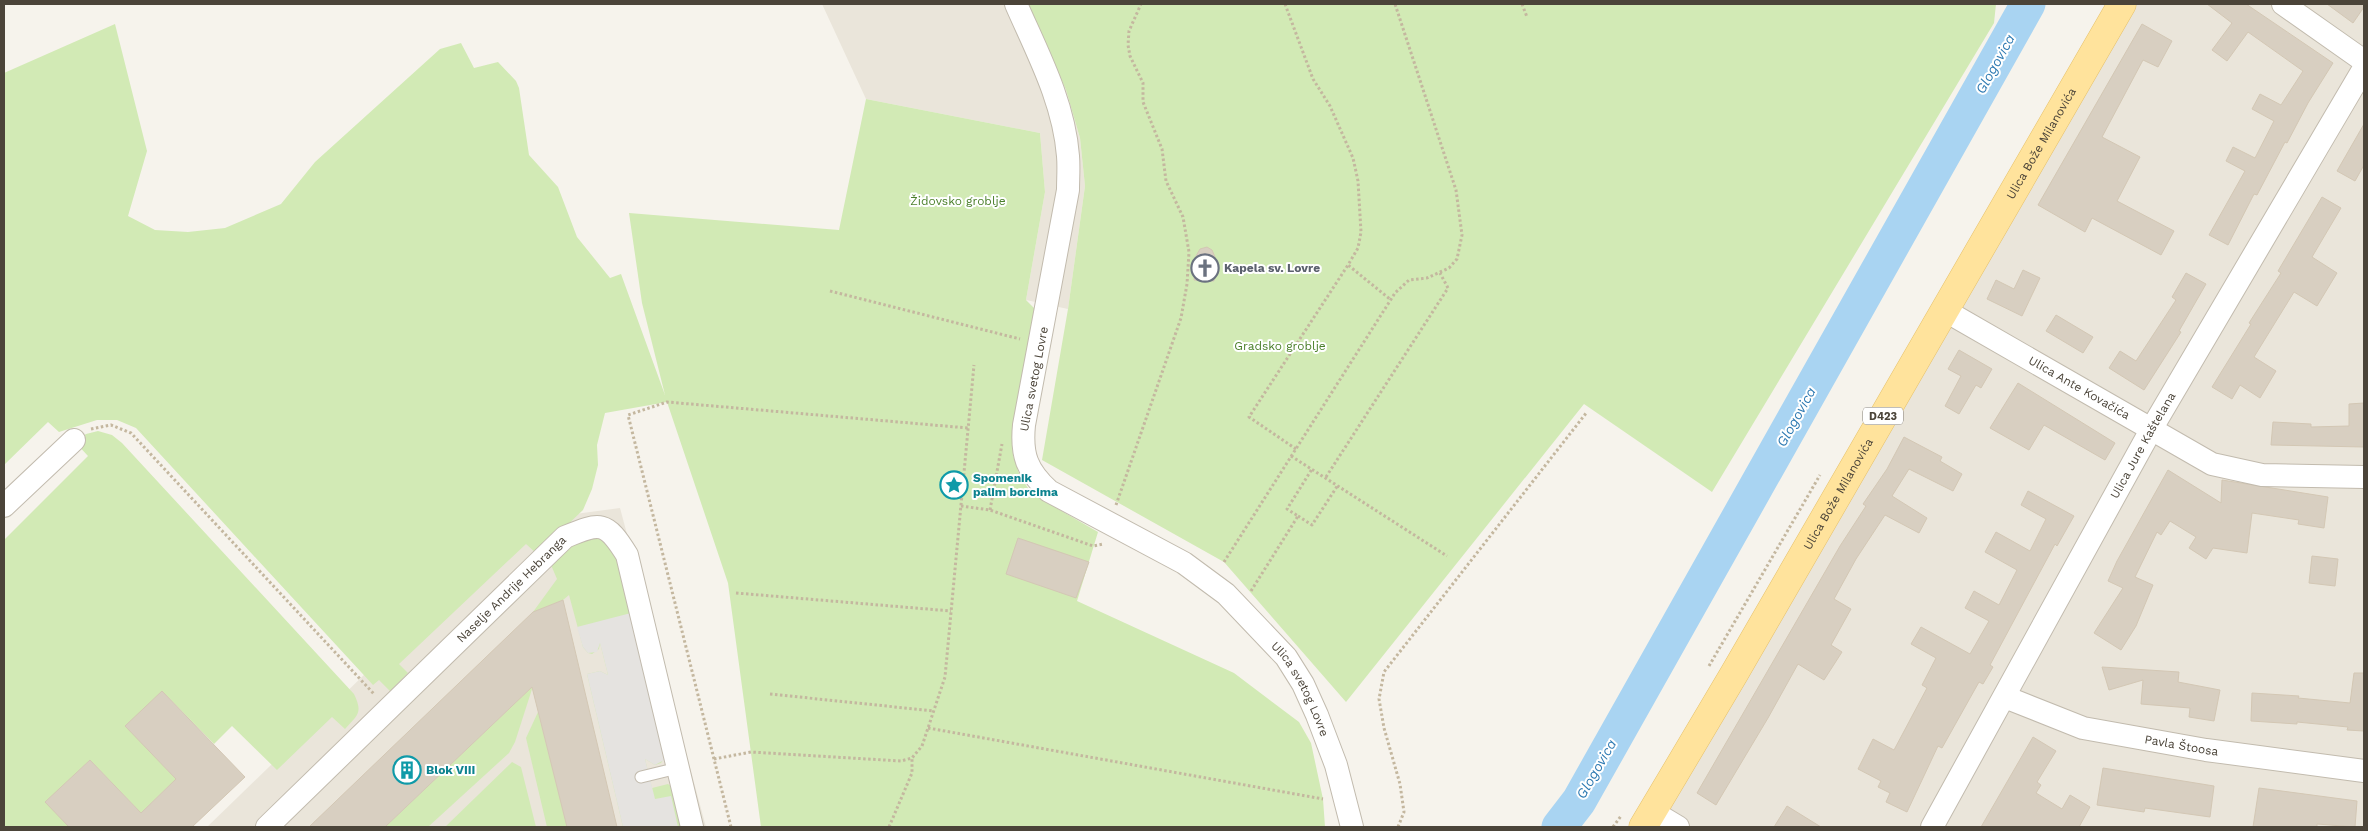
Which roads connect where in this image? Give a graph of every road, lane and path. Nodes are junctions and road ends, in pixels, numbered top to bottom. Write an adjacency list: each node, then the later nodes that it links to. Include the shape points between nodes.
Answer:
1 (1016, 4): 31 (street, Ulica svetog Lovre, via 1046,72 1063,123 1068,156 1068,190 1022,444 1035,478 1049,491)
2 (1141, 4): 31 (path, via 1129,31 1130,56 1143,83 1143,102 1162,150 1166,181 1183,216 1189,252 1181,318)
3 (1286, 4): 11 (path, via 1313,79 1330,106 1353,158 1361,232 1358,248)
4 (1395, 4): 12 (path, via 1459,205 1460,249 1457,259)
5 (1522, 4): 8 (path)
6 (2122, 4): 15 (main road, Ulica Bože Milanovića / D423)
7 (2283, 4): 9 (street)
8 (1527, 17)
9 (2364, 61)
10 (2364, 68): 20 (street, Ulica Jure Kaštelana)
11 (1348, 265): 14 (path); 22 (path, via 1249,417)
12 (1440, 273): 14 (path, via 1409,280); 25 (path, via 1448,288)
13 (830, 291): 16 (path)
14 (1391, 300): 22 (path)
15 (1944, 310): 20 (street, Ulica Ante Kovačića); 48 (main road, Ulica Bože Milanovića / D423)
16 (1020, 339)
17 (974, 365): 19 (path)
18 (1587, 412): 54 (path, via 1384,672 1378,699 1400,784 1404,812)
19 (968, 428): 29 (path); 43 (path, via 667,402 628,415)
20 (2152, 428): 26 (street, Ulica Ante Kovačića, via 2212,464 2262,475); 38 (street, Ulica Jure Kaštelana)
21 (74, 440): 28 (street); 39 (path, via 94,427 111,425 131,433)
22 (1296, 449): 23 (path)
23 (1291, 456): 24 (path); 33 (path)
24 (1312, 469): 25 (path); 30 (path, via 1287,509)
25 (1326, 477): 27 (path)
26 (2364, 477)
27 (1338, 485): 30 (path, via 1312,525); 32 (path)
28 (4, 506)
29 (961, 506): 31 (path, via 990,510 1093,546 1102,545); 36 (path)
30 (1298, 516): 34 (path)
31 (1109, 523): 53 (street, Ulica svetog Lovre, via 1184,563 1226,594 1286,657 1318,715 1336,765)
32 (1447, 556)
33 (1224, 562)
34 (1251, 592)
35 (736, 593): 36 (path)
36 (951, 611): 40 (path, via 945,677)
37 (770, 694): 40 (path)
38 (2004, 697): 45 (street, Pavla Štoosa, via 2083,728 2206,750); 56 (street, Ulica Jure Kaštelana)
39 (388, 710): 44 (street, Naselje Andrije Hebranga, via 565,537 589,527 603,528 614,534 627,555); 49 (street, Naselje Andrije Hebranga)
40 (934, 711): 41 (path)
41 (928, 728): 42 (path, via 922,746); 47 (path)
42 (912, 758): 43 (path, via 901,761 751,752); 52 (path, via 912,773)
43 (714, 759): 51 (path)
44 (678, 768): 46 (lane); 50 (street, Naselje Andrije Hebranga)
45 (2364, 771)
46 (641, 776)
47 (1323, 800)
48 (1648, 819): 55 (street)
49 (267, 827)
50 (692, 827)
51 (731, 827)
52 (889, 827)
53 (1352, 827)
54 (1398, 827)
55 (1678, 827)
56 (1932, 827)

